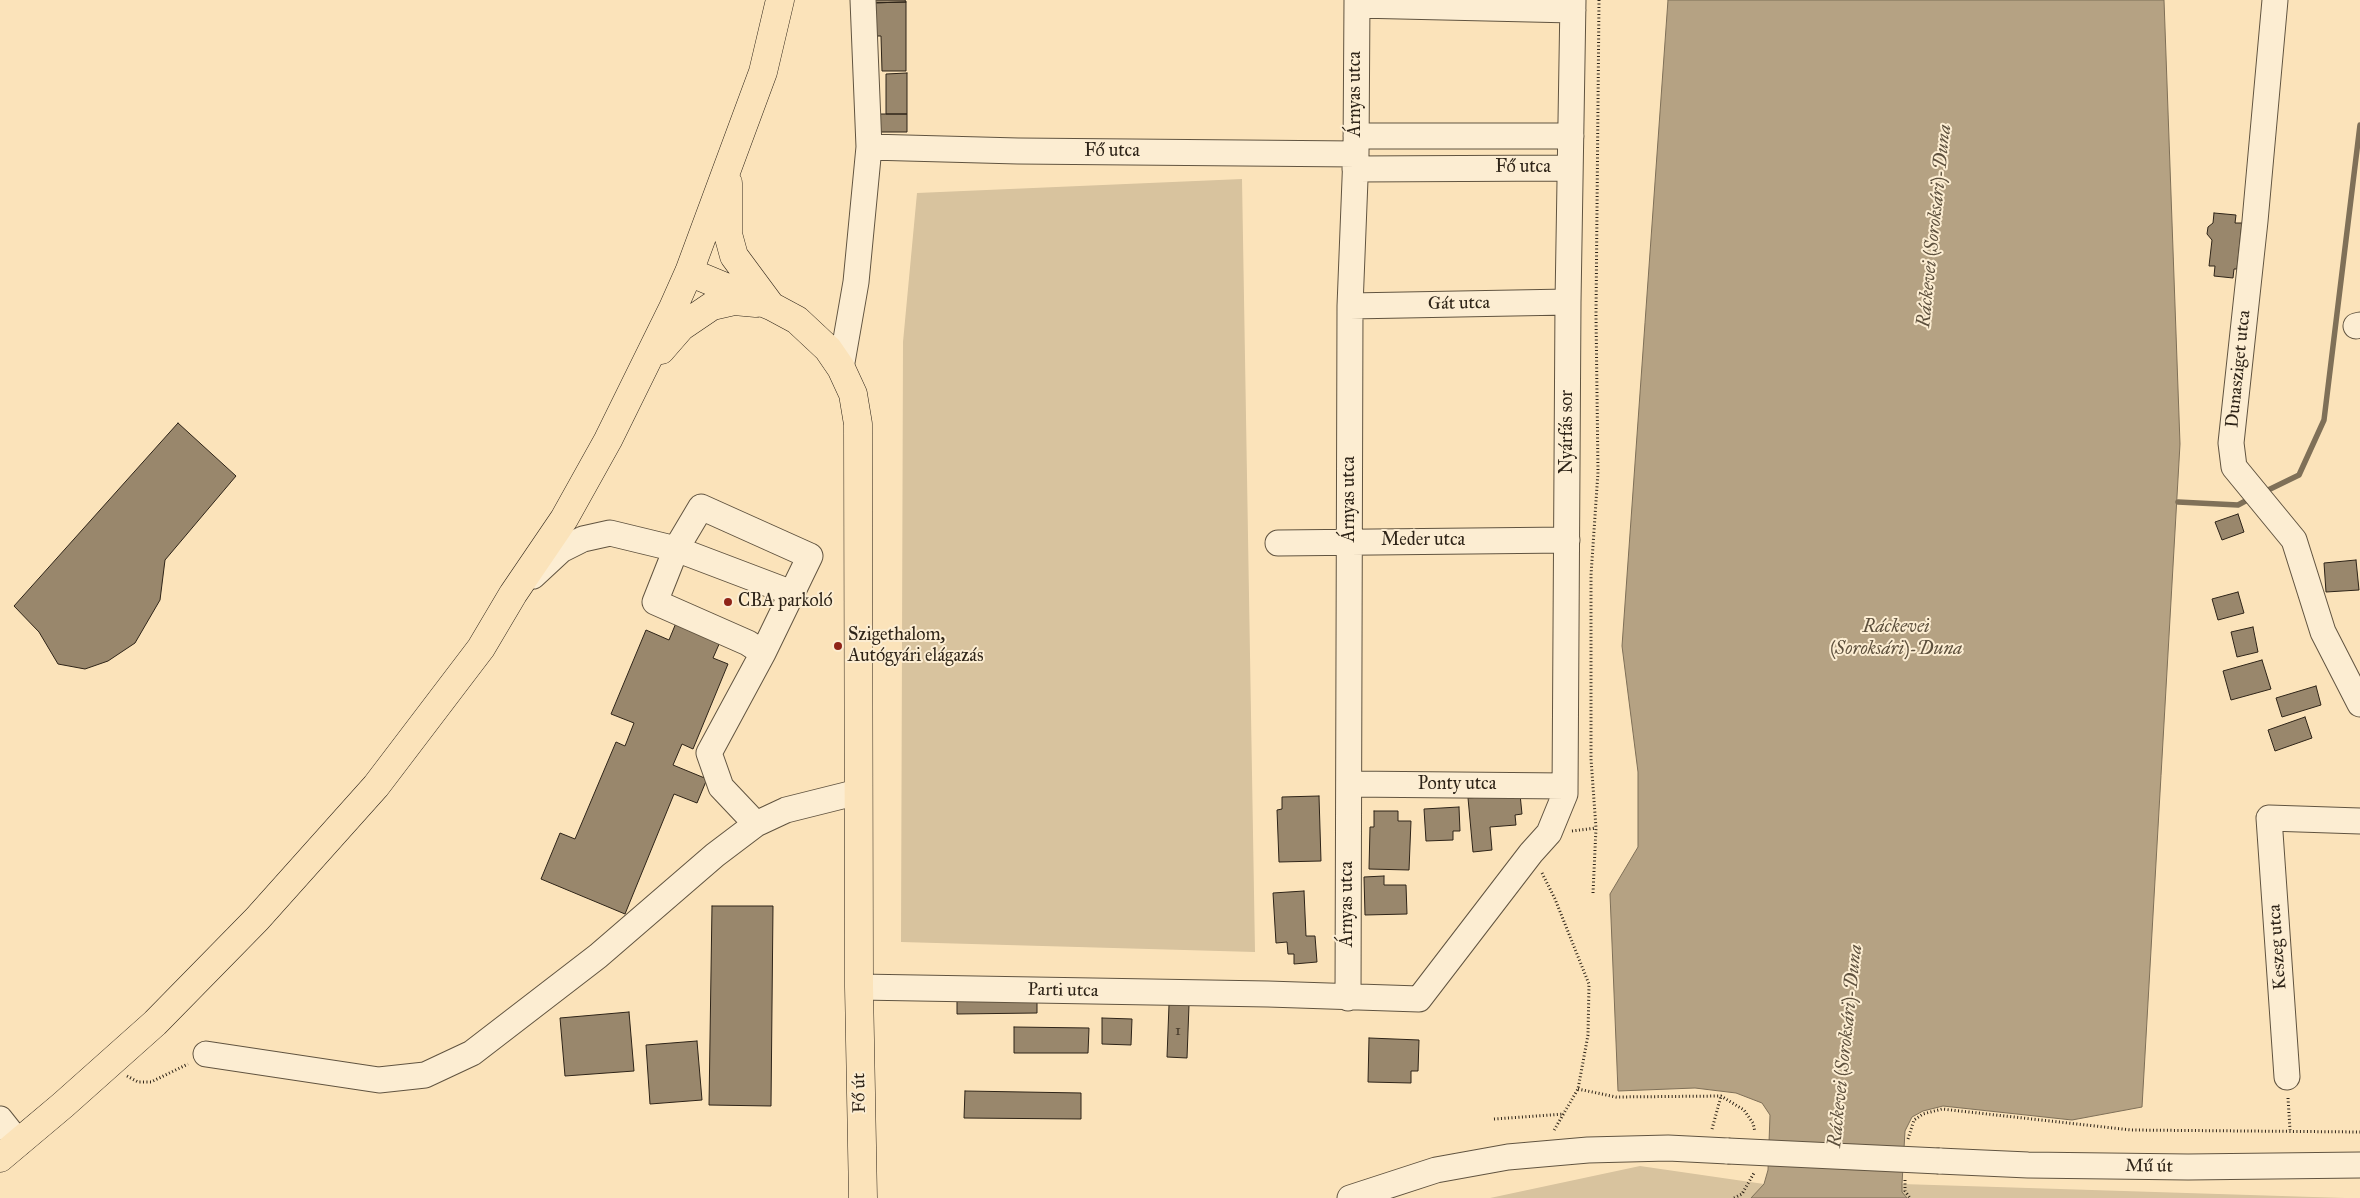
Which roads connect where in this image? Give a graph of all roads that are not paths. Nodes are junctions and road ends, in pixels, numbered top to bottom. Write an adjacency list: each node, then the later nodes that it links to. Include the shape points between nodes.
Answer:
1 (780, 0): 9 (main road, via 764,72)
2 (863, 0): 7 (street)
3 (2275, 0): 24 (street, Dunasziget utca, via 2231,443 2234,467 2294,540 2323,632)
4 (1357, 3): 5 (street); 8 (street, Árnyas utca)
5 (1573, 5): 6 (street, Nyárfás sor)
6 (1571, 136): 8 (street, Fő utca); 10 (street, Nyárfás sor)
7 (869, 147): 8 (street, Fő utca); 15 (street, via 856,282)
8 (1356, 153): 10 (street, Fő utca); 14 (street, Árnyas utca)
9 (727, 168): 11 (main road); 13 (main road, via 728,234 734,256)
10 (1570, 168): 12 (street, Nyárfás sor)
11 (689, 272): 13 (main road); 16 (main road)
12 (1568, 302): 14 (street, Gát utca); 17 (street, Nyárfás sor)
13 (771, 306): 15 (main road, Fő út, via 814,334); 16 (main road, via 734,301 712,306 681,328)
14 (1350, 306): 18 (street, Árnyas utca)
15 (841, 368): 27 (main road, Fő út, via 853,394 858,424)
16 (639, 376): 22 (main road, via 564,519)
17 (1568, 540): 18 (street, Meder utca); 26 (street, Nyárfás sor)
18 (1350, 542): 19 (street, Meder utca); 25 (street, Árnyas utca)
19 (1278, 543)
20 (676, 549): 21 (street); 21 (street, via 701,508 810,556); 22 (street, via 610,533 583,539 561,550); 23 (street, via 655,602 748,643)
21 (792, 593): 23 (street)
22 (513, 594): 35 (main road, via 481,648 429,718 312,860 155,1022)
23 (763, 653): 29 (street, via 709,753 721,788)
24 (2360, 704)
25 (1349, 784): 26 (street, Ponty utca); 31 (street, Árnyas utca)
26 (1565, 786): 31 (street, Nyárfás sor, via 1565,794 1549,833 1530,853 1420,999)
27 (858, 792): 29 (street, via 786,810); 30 (main road, Fő út)
28 (2360, 821): 33 (street, Keszeg utca, via 2269,818)
29 (756, 824): 32 (street, via 598,956 472,1053 425,1075 380,1080)
30 (858, 987): 31 (street, Parti utca); 37 (main road, Fő út)
31 (1348, 998)
32 (206, 1054)
33 (2287, 1077)
34 (0, 1120): 35 (street)
35 (10, 1150)
36 (2360, 1165): 38 (street, Mű út, bridge, via 2028,1165 1668,1148 1588,1150 1508,1157 1436,1170)
37 (863, 1198)
38 (1350, 1198)

